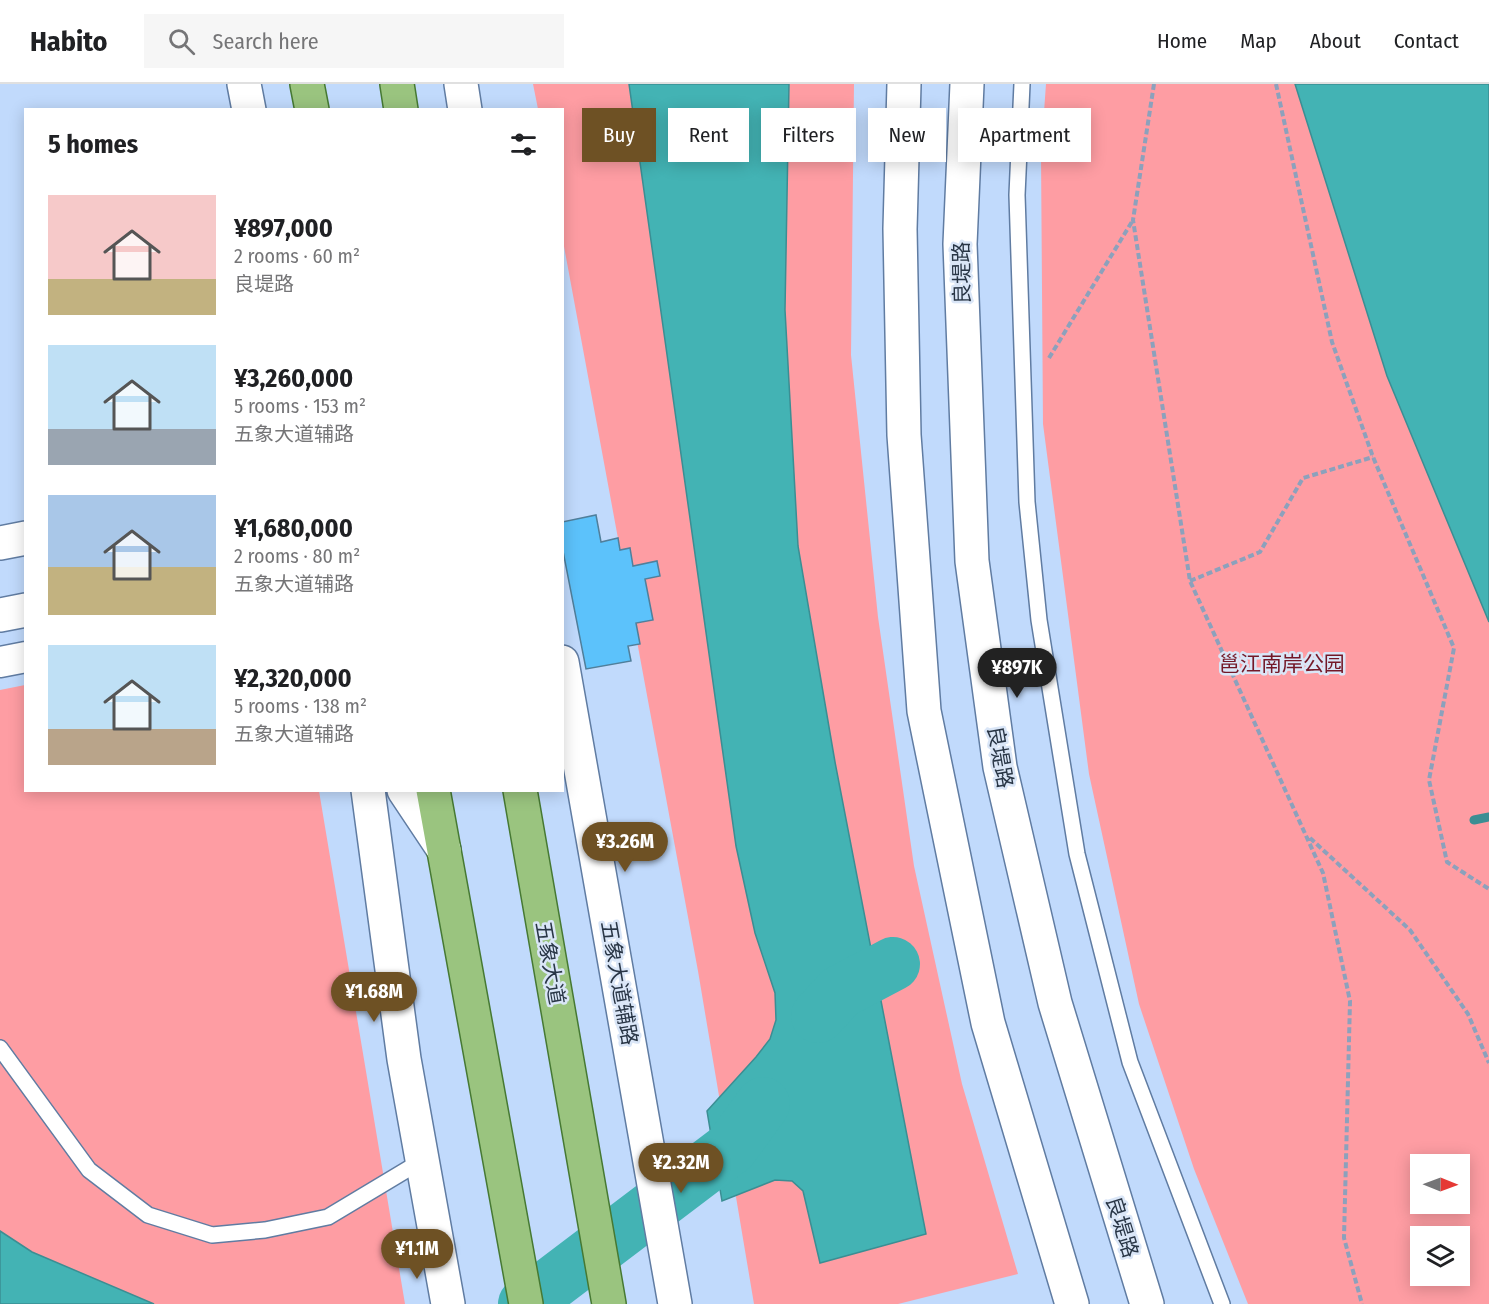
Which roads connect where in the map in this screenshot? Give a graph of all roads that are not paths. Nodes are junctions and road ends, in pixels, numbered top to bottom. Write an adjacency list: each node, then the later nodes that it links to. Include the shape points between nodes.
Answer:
1 (244, 84): 8 (main road)
2 (307, 84): 9 (main road)
3 (397, 84): 10 (main road)
4 (461, 84): 11 (main road)
5 (904, 84): 30 (main road, via 900,229 904,435 924,711 988,1023)
6 (967, 84): 31 (main road, 良堤路, via 960,244 972,561 1000,767 1055,1003)
7 (1022, 84): 32 (lane, via 1017,195 1028,502 1039,620 1075,843 1130,1062)
8 (249, 108)
9 (312, 108)
10 (401, 108)
11 (465, 108)
12 (24, 538): 13 (main road)
13 (0, 543)
14 (24, 610): 15 (main road)
15 (0, 615)
16 (24, 657): 17 (street)
17 (0, 662)
18 (564, 673): 29 (main road, 五象大道辅路)
19 (368, 792): 25 (main road, via 404,1059)
20 (405, 792): 23 (main road)
21 (433, 792): 23 (main road)
22 (520, 792): 28 (main road, 五象大道)
23 (444, 850): 27 (main road)
24 (0, 1048): 25 (lane, via 89,1170 148,1215 212,1235 265,1230 328,1217)
25 (423, 1160): 26 (main road)
26 (448, 1304)
27 (526, 1304)
28 (609, 1304)
29 (675, 1304)
30 (1072, 1304)
31 (1147, 1304)
32 (1222, 1304)

